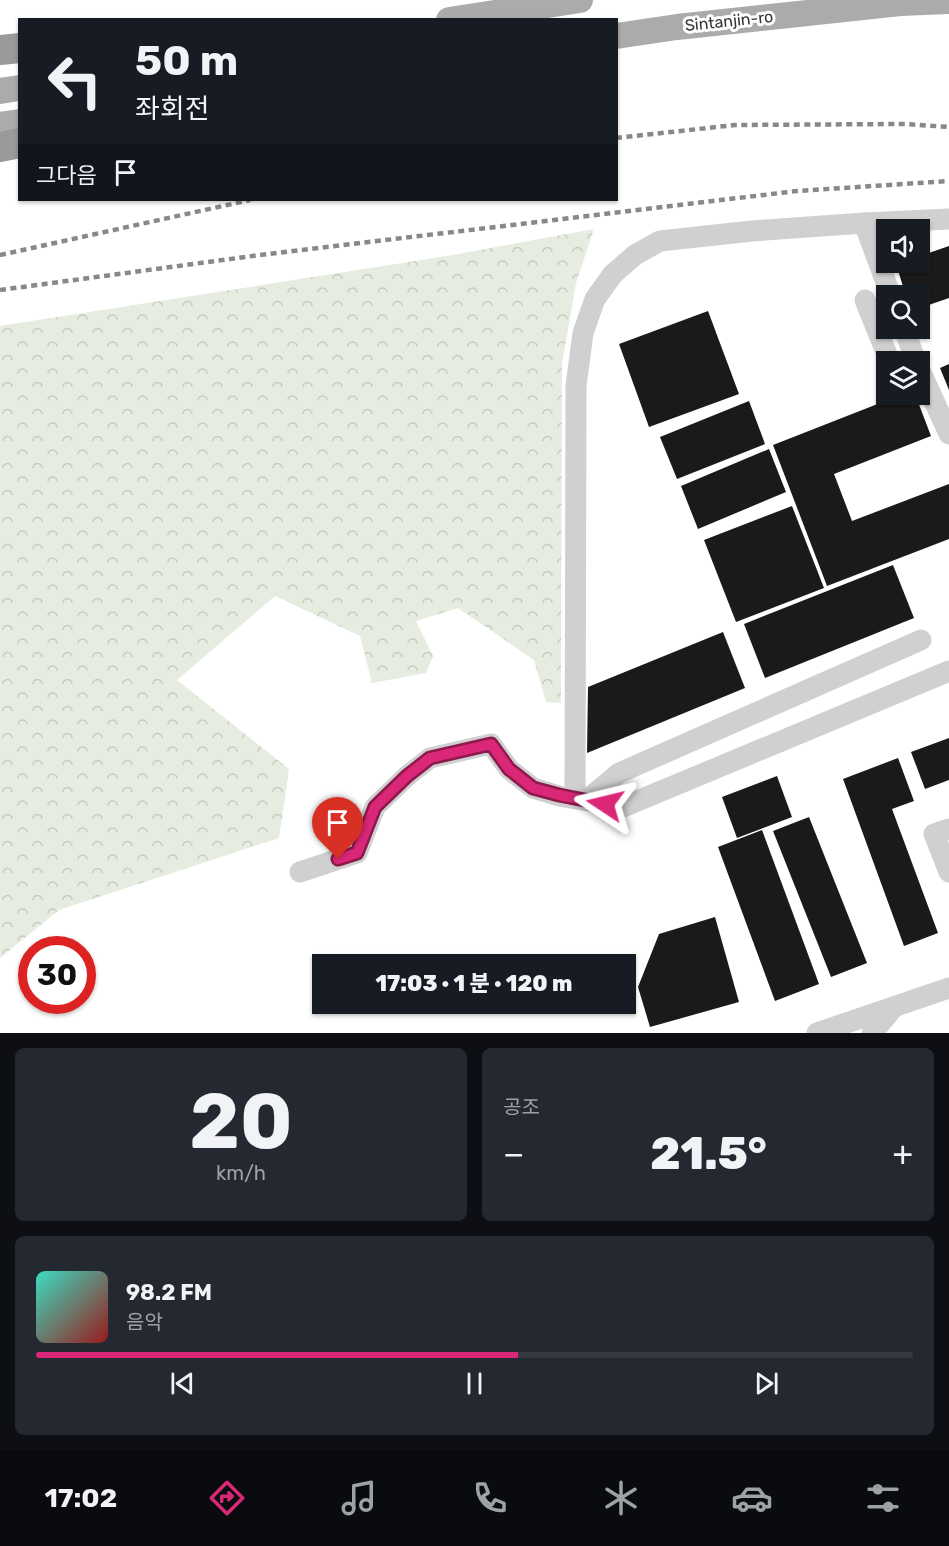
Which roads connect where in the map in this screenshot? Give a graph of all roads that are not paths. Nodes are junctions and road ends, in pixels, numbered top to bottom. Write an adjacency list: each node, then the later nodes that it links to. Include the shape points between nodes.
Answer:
1 (580, 0): 3 (main road)
2 (949, 1): 4 (main road, Sintanjin-ro, via 877,5)
3 (462, 18)
4 (618, 36)
5 (18, 48): 6 (highway)
6 (0, 50)
7 (18, 88): 8 (main road)
8 (0, 91)
9 (18, 122): 10 (main road)
10 (0, 125)
11 (18, 144): 12 (highway)
12 (0, 147)
13 (949, 219): 14 (street)
14 (864, 223): 15 (street); 22 (street, via 660,241 613,274 595,298 583,333 576,386)
15 (887, 285)
16 (866, 300): 17 (street)
17 (886, 351)
18 (930, 392): 19 (street)
19 (949, 434)
20 (921, 640): 22 (street, via 619,773)
21 (949, 671): 22 (street, via 623,807)
22 (581, 799): 24 (street, via 533,788 509,769 491,744 430,758 375,807 357,853)
23 (949, 829): 25 (street, via 934,834)
24 (300, 872)
25 (949, 872)
26 (949, 988): 27 (street)
27 (894, 1006): 28 (street); 29 (street)
28 (817, 1033)
29 (872, 1033)

